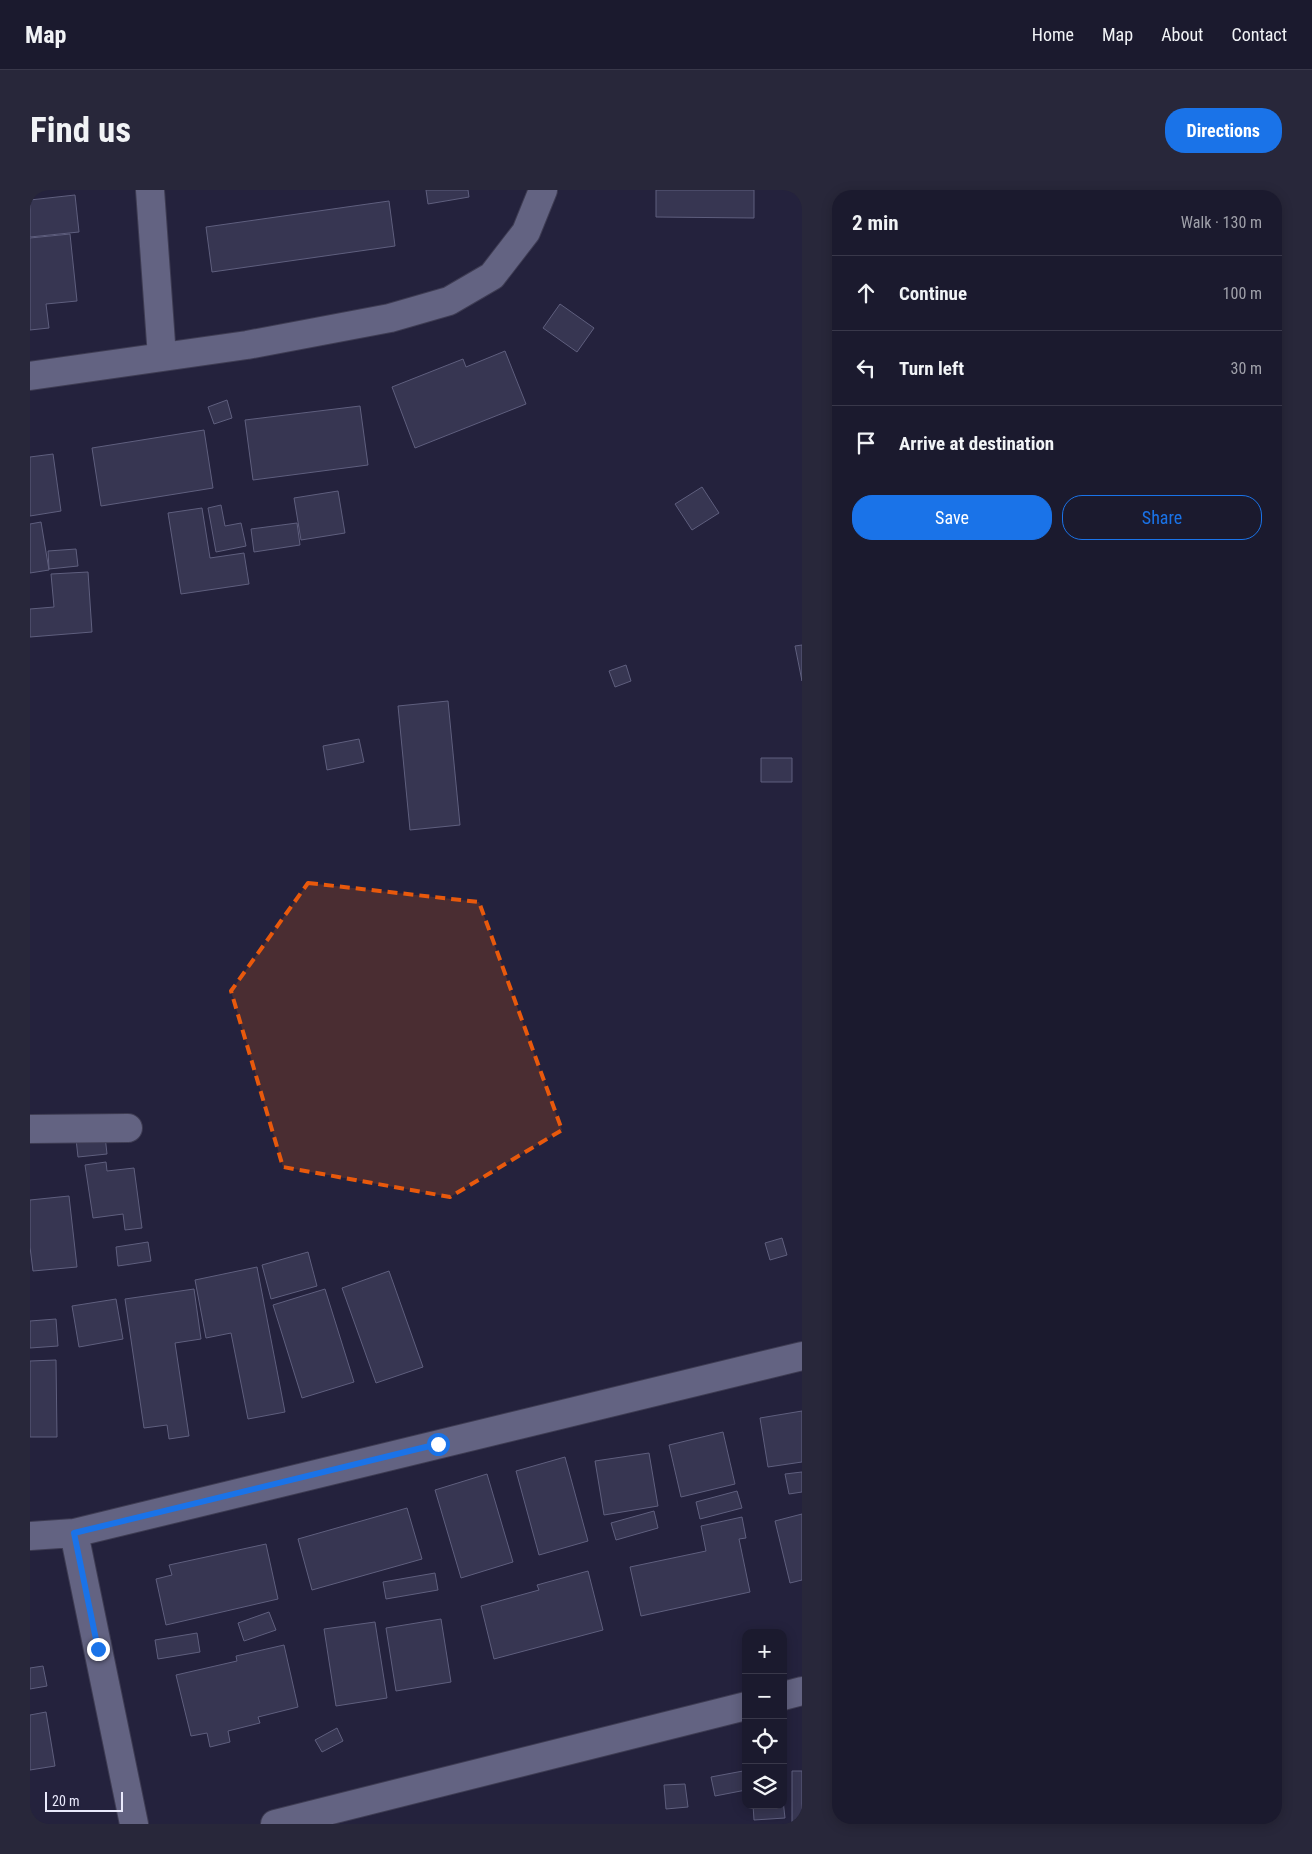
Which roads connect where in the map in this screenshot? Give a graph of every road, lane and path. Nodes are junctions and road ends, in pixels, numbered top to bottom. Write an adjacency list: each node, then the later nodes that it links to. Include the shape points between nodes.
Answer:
1 (150, 190): 3 (street)
2 (543, 190): 3 (street, via 526,232 492,276 449,301 390,318 248,345)
3 (162, 357): 4 (street)
4 (30, 376)
5 (128, 1128): 6 (street)
6 (30, 1129)
7 (802, 1356): 8 (street)
8 (74, 1533): 9 (street); 13 (street)
9 (30, 1536)
10 (802, 1691): 11 (street)
11 (787, 1695)
12 (742, 1707): 14 (street)
13 (134, 1824)
14 (275, 1824)

